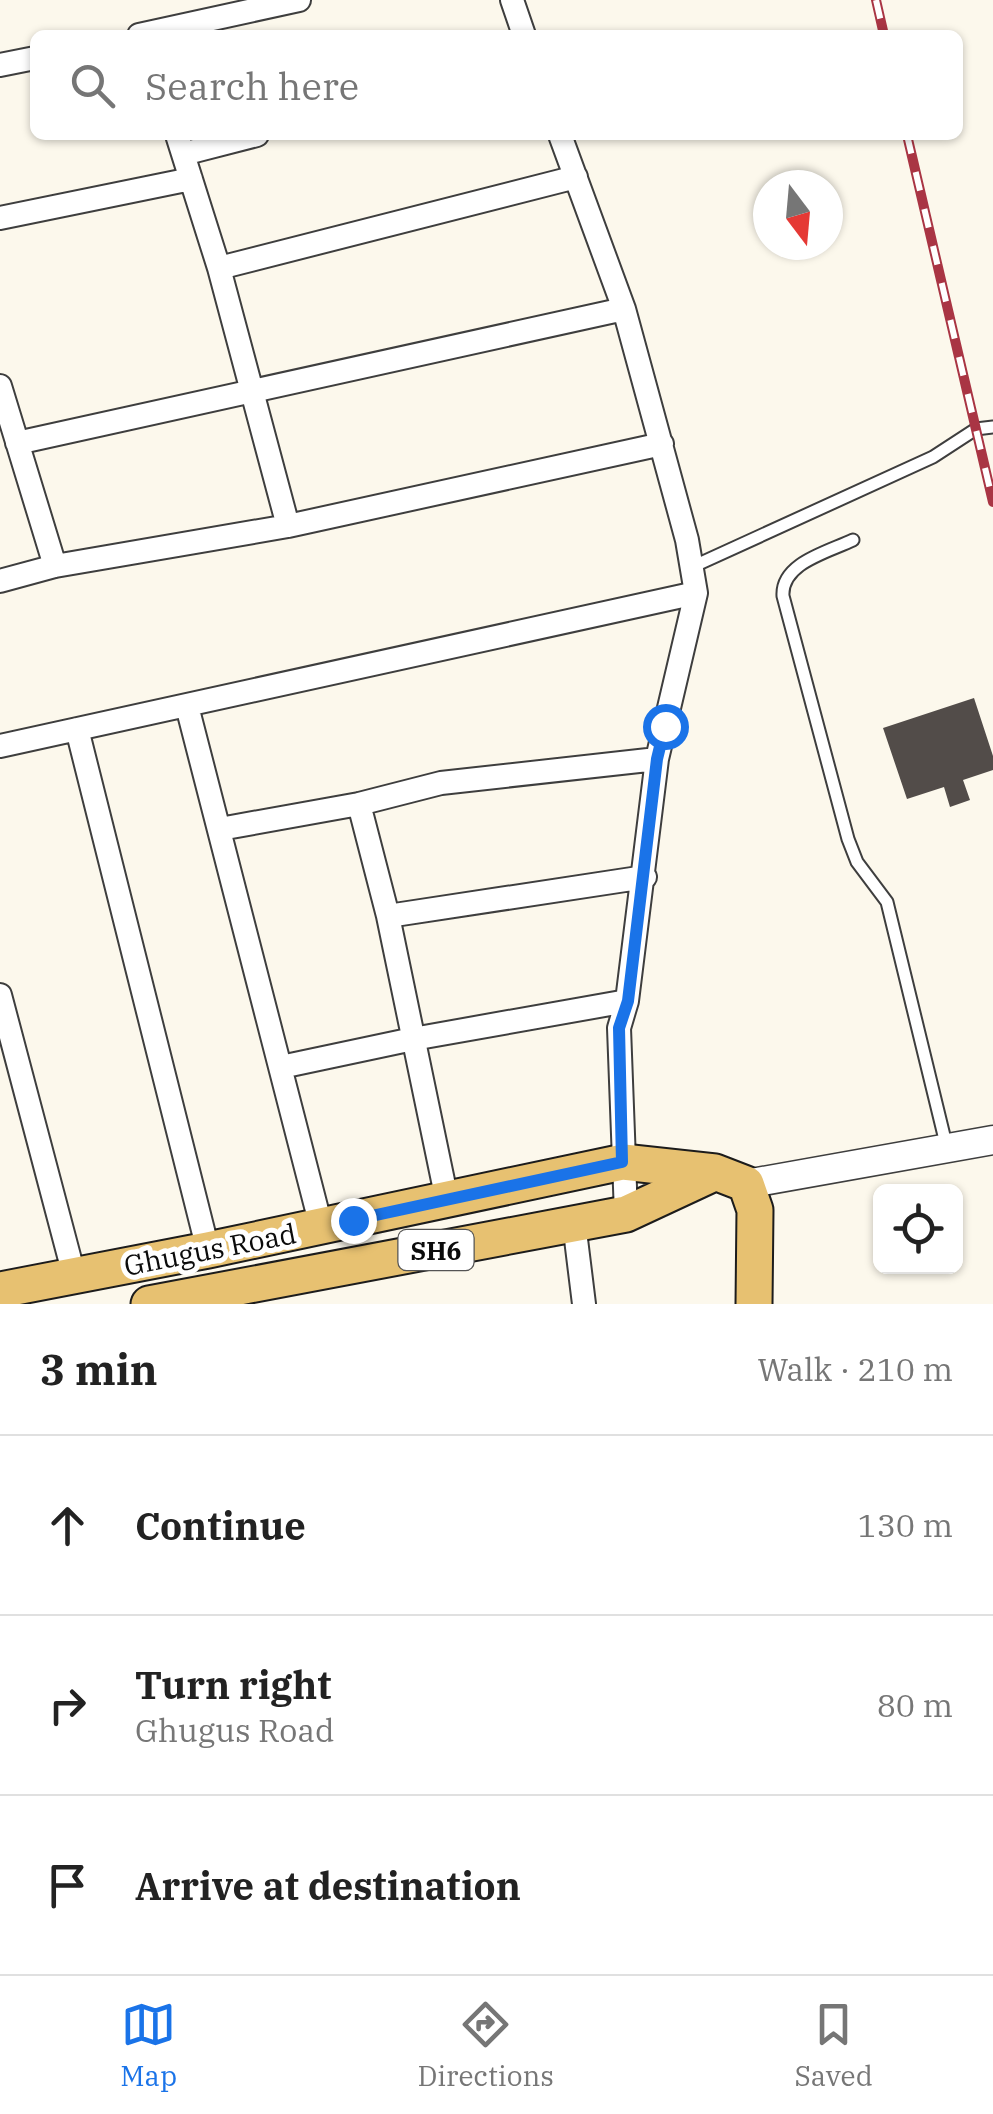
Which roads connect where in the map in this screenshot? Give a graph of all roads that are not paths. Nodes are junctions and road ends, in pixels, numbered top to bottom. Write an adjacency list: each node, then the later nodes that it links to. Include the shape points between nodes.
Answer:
1 (299, 0): 3 (street)
2 (512, 0): 4 (street)
3 (162, 30)
4 (522, 30)
5 (30, 59): 6 (street)
6 (0, 65)
7 (214, 140): 9 (street)
8 (562, 140): 10 (street)
9 (180, 144): 11 (street)
10 (576, 177): 13 (street); 14 (street)
11 (191, 180): 12 (street); 13 (street)
12 (0, 218)
13 (219, 268): 16 (street)
14 (624, 309): 16 (street); 19 (street)
15 (0, 386): 18 (street)
16 (252, 390): 18 (street); 20 (street)
17 (993, 428): 23 (lane, via 976,429 934,458)
18 (17, 442): 22 (street)
19 (662, 444): 20 (street); 23 (street)
20 (288, 526): 22 (street)
21 (853, 540): 39 (lane, via 794,568 782,585 848,840 887,902)
22 (55, 566): 24 (street)
23 (692, 567): 25 (street)
24 (0, 581)
25 (696, 593): 26 (street); 29 (street)
26 (187, 706): 27 (street); 31 (street)
27 (77, 729): 28 (street); 46 (street)
28 (0, 746)
29 (657, 759): 30 (street, via 441,783); 32 (street)
30 (359, 804): 31 (street); 33 (street)
31 (220, 829): 37 (street)
32 (645, 878): 33 (street); 35 (street)
33 (388, 916): 36 (street)
34 (0, 995): 47 (street)
35 (628, 1001): 36 (street); 40 (street, via 619,1028)
36 (413, 1039): 37 (street); 42 (street)
37 (280, 1067): 45 (street)
38 (993, 1140): 39 (street)
39 (947, 1148): 41 (street)
40 (622, 1162): 41 (main road, Ghugus Road / SH6); 42 (main road, Ghugus Road / SH6); 43 (street)
41 (739, 1189): 43 (main road, Ghugus Road / SH6); 52 (main road, via 755,1265)
42 (447, 1200): 45 (main road, Ghugus Road / SH6)
43 (626, 1214): 44 (main road, Ghugus Road / SH6)
44 (574, 1223): 49 (main road, Ghugus Road / SH6); 51 (street)
45 (322, 1226): 46 (main road, Ghugus Road / SH6)
46 (208, 1250): 47 (main road, Ghugus Road / SH6)
47 (74, 1275): 48 (main road, Ghugus Road / SH6)
48 (0, 1290)
49 (273, 1293): 50 (main road, Ghugus Road / SH6)
50 (149, 1304)
51 (584, 1304)
52 (754, 1304)

